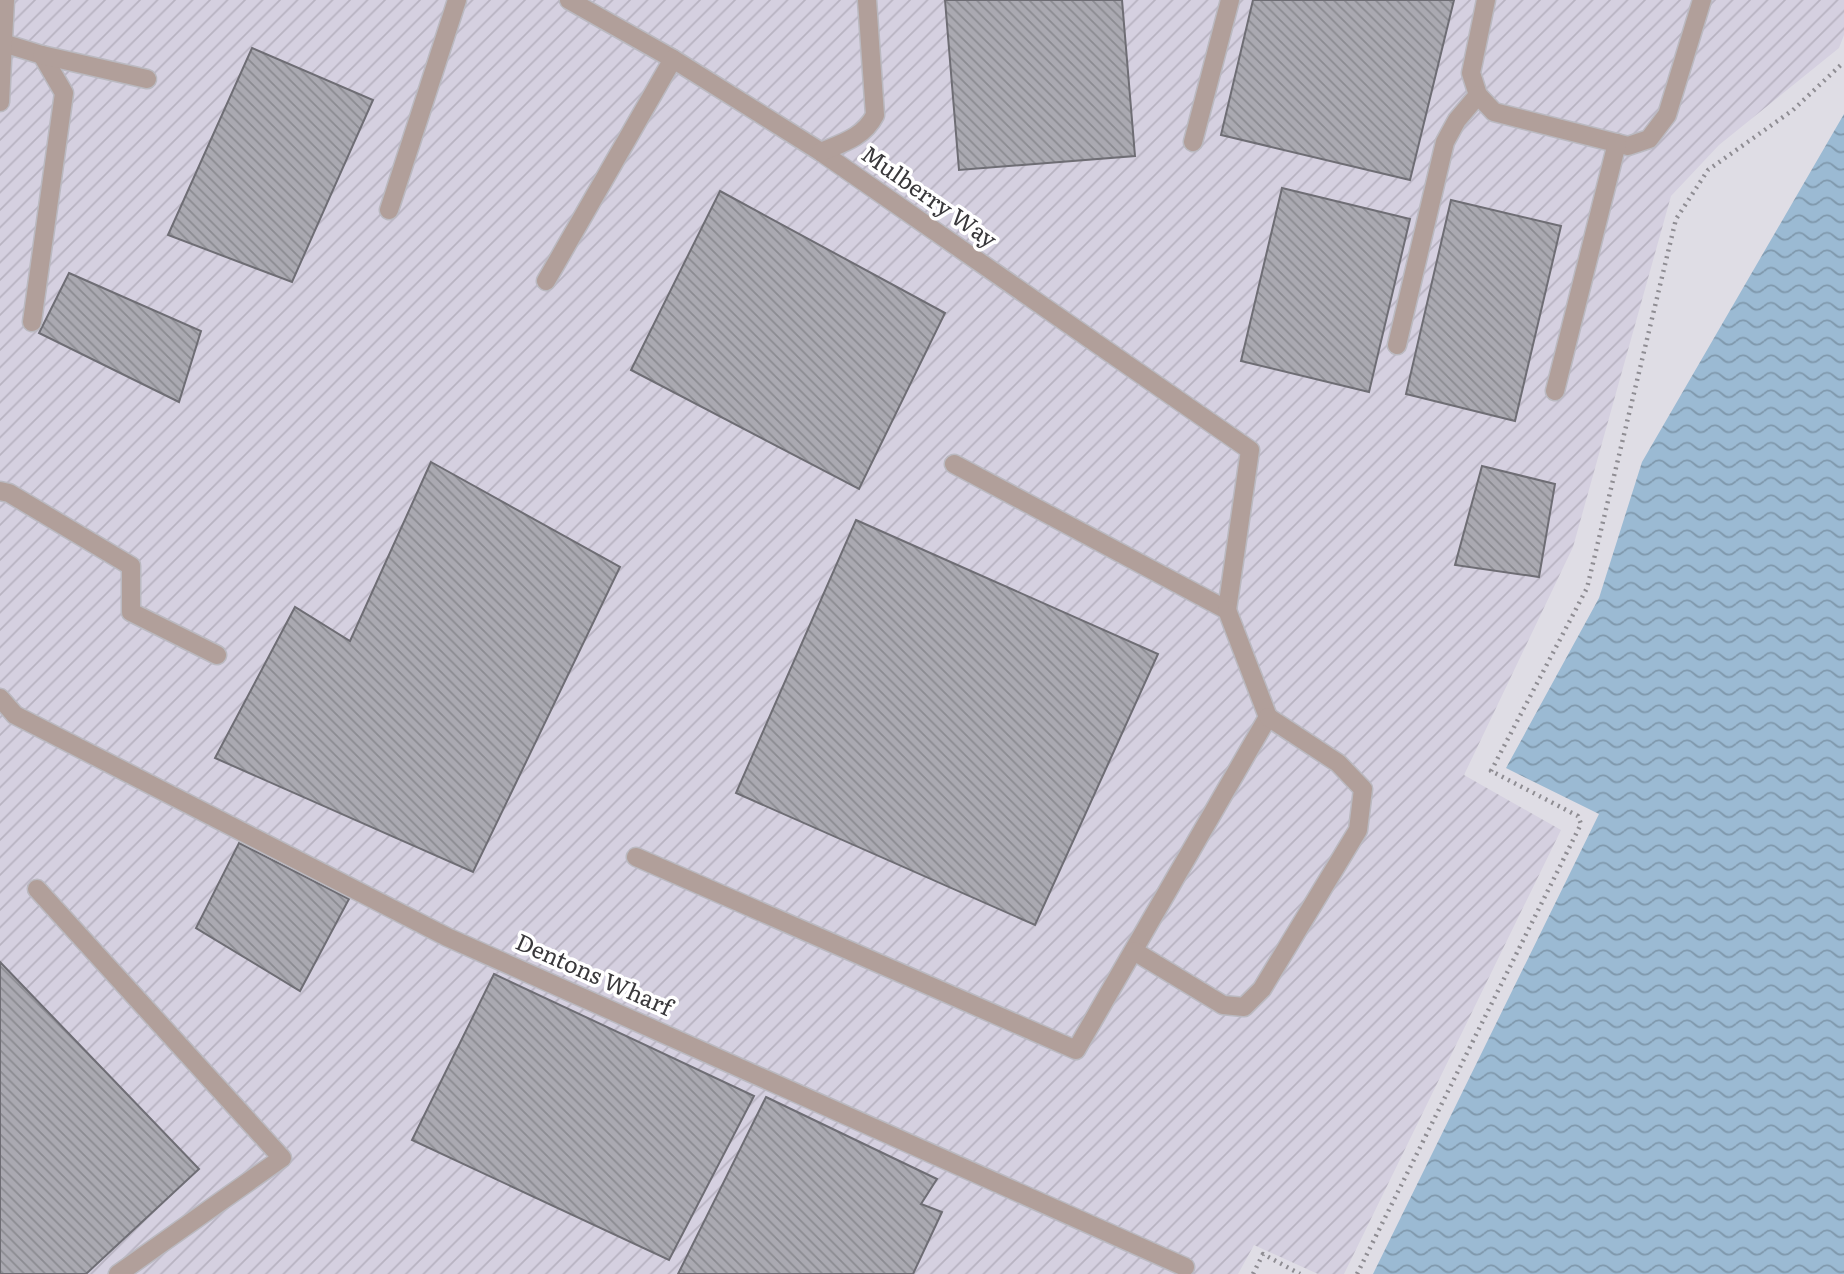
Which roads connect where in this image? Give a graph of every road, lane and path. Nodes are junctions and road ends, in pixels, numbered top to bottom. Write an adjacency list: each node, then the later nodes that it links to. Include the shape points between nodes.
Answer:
1 (5, 0): 8 (street)
2 (457, 0): 18 (street)
3 (569, 0): 10 (street, Mulberry Way)
4 (867, 0): 17 (street, via 875,114 869,128)
5 (1230, 0): 15 (street)
6 (1486, 0): 13 (street, via 1471,73)
7 (1702, 0): 16 (street, via 1667,115 1649,139 1628,146)
8 (3, 43): 9 (street); 14 (street)
9 (42, 55): 12 (street); 20 (street, via 64,93)
10 (673, 59): 17 (street, Mulberry Way); 19 (street)
11 (1844, 62): 36 (path, via 1793,110 1707,170 1676,219 1587,588 1491,771 1578,816 1580,824)
12 (147, 79)
13 (1478, 95): 16 (street, via 1494,112); 21 (street, via 1457,120 1442,151)
14 (0, 102)
15 (1193, 142)
16 (1617, 143): 22 (street)
17 (821, 152): 25 (street, Mulberry Way, via 1251,450)
18 (389, 209)
19 (546, 281)
20 (32, 322)
21 (1398, 345)
22 (1555, 391)
23 (954, 464): 25 (street)
24 (0, 491): 26 (street, via 131,566 131,612)
25 (1227, 610): 28 (street)
26 (217, 655)
27 (0, 698): 32 (street, Dentons Wharf, via 15,715 447,937)
28 (1268, 717): 31 (street); 31 (street, via 1338,763 1363,789 1358,830 1262,989 1244,1007 1223,1004)
29 (636, 857): 31 (street, via 1076,1051)
30 (37, 889): 33 (street, via 282,1158)
31 (1134, 951)
32 (1185, 1267)
33 (118, 1274)
34 (1253, 1274): 35 (path, via 1263,1254)
35 (1300, 1274)
36 (1357, 1274)

